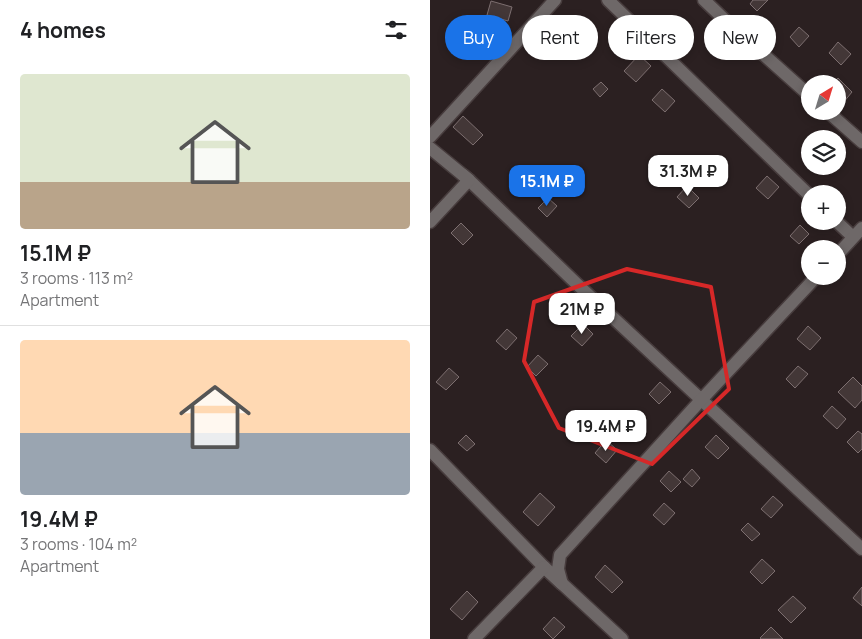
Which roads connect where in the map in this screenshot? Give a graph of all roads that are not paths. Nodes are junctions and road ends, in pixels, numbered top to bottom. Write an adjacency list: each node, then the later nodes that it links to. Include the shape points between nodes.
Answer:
1 (555, 0): 6 (street)
2 (608, 0): 10 (street)
3 (704, 0): 4 (street)
4 (801, 88)
5 (837, 120): 7 (street)
6 (430, 137)
7 (862, 142)
8 (430, 148): 9 (street)
9 (469, 180): 11 (street); 17 (street)
10 (801, 187)
11 (430, 222)
12 (862, 228): 14 (street)
13 (846, 230): 14 (street)
14 (853, 237): 15 (street)
15 (846, 245)
16 (808, 285): 17 (street)
17 (701, 400): 19 (street); 21 (street, via 560,555 558,569)
18 (430, 450): 20 (street)
19 (862, 549)
20 (544, 567): 21 (street); 22 (street)
21 (562, 584): 23 (street)
22 (474, 639)
23 (622, 639)

